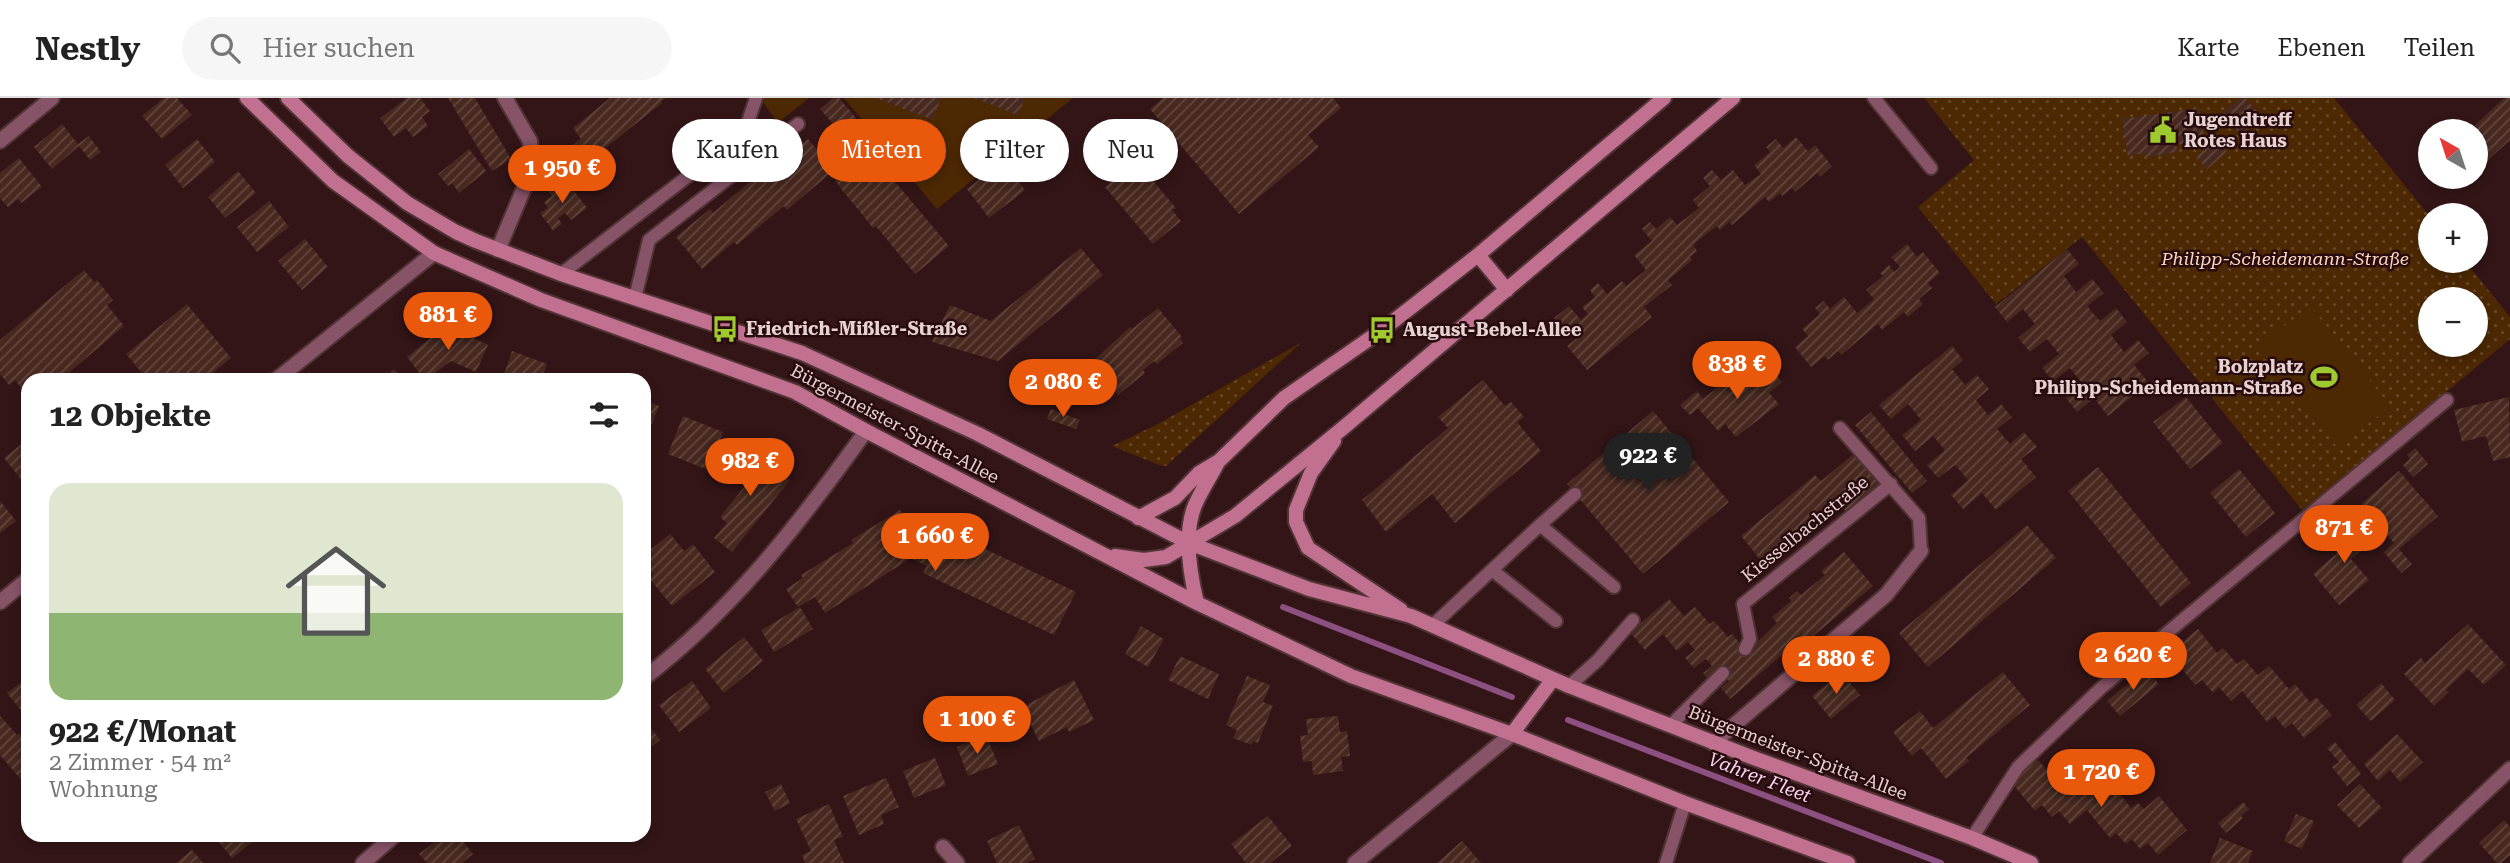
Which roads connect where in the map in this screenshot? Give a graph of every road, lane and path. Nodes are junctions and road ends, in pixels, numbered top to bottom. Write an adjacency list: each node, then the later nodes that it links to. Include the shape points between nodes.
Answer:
1 (51, 98): 9 (street)
2 (247, 98): 13 (main road, Bürgermeister-Spitta-Allee, via 333,181)
3 (288, 98): 12 (main road, Bürgermeister-Spitta-Allee, via 348,156 407,203)
4 (505, 98): 12 (street, via 530,141 532,169)
5 (756, 98): 15 (lane, via 747,125 730,143)
6 (1664, 98): 14 (main road)
7 (1733, 98): 16 (main road)
8 (1874, 98): 10 (lane)
9 (0, 141)
10 (1931, 168)
11 (724, 182): 17 (lane, via 649,240)
12 (498, 250): 15 (main road, Bürgermeister-Spitta-Allee)
13 (433, 253): 18 (street); 22 (main road, Bürgermeister-Spitta-Allee, via 541,300 795,392)
14 (1478, 255): 16 (main road); 23 (main road, via 1284,398)
15 (561, 274): 17 (main road, Bürgermeister-Spitta-Allee)
16 (1507, 290): 20 (main road)
17 (635, 298): 26 (main road, Bürgermeister-Spitta-Allee, via 802,353 853,375)
18 (285, 373)
19 (2447, 400): 50 (lane, via 2102,687 2018,767)
20 (1343, 428): 28 (main road, via 1235,516); 36 (main road, via 1311,474 1296,510 1296,522 1308,548)
21 (1840, 428): 24 (lane, Kiesselbachstraße)
22 (866, 431): 30 (main road, Bürgermeister-Spitta-Allee); 41 (street, via 808,510 731,600)
23 (1219, 461): 26 (main road, via 1175,498); 28 (main road, via 1194,507)
24 (1891, 484): 29 (lane, Kiesselbachstraße, via 1919,518); 40 (lane, Kiesselbachstraße, via 1743,604 1750,639)
25 (1575, 494): 27 (lane)
26 (1138, 518): 28 (main road, Bürgermeister-Spitta-Allee)
27 (1540, 525): 31 (lane); 33 (lane)
28 (1189, 542): 30 (main road, via 1166,557 1144,560); 35 (main road, via 1189,571); 36 (main road, Bürgermeister-Spitta-Allee, via 1309,589)
29 (1921, 551): 47 (street, Kiesselbachstraße, via 1886,594)
30 (1100, 554): 35 (main road, Bürgermeister-Spitta-Allee)
31 (1492, 570): 38 (lane); 39 (lane)
32 (21, 585): 34 (street)
33 (1614, 587)
34 (0, 602)
35 (1197, 603): 46 (main road, Bürgermeister-Spitta-Allee, via 1351,676)
36 (1411, 616): 39 (main road, Bürgermeister-Spitta-Allee)
37 (1633, 620): 44 (lane)
38 (1556, 621)
39 (1433, 625): 43 (main road, Bürgermeister-Spitta-Allee)
40 (1745, 649)
41 (651, 673)
42 (1723, 673): 45 (lane)
43 (1553, 679): 44 (main road, Bürgermeister-Spitta-Allee); 46 (main road)
44 (1569, 686): 45 (main road, Bürgermeister-Spitta-Allee)
45 (1670, 726): 47 (main road, Bürgermeister-Spitta-Allee)
46 (1512, 734): 49 (main road, Bürgermeister-Spitta-Allee); 55 (street)
47 (1713, 743): 50 (main road, Bürgermeister-Spitta-Allee)
48 (2510, 769): 59 (street)
49 (1685, 803): 56 (lane); 57 (main road, Bürgermeister-Spitta-Allee)
50 (1972, 838): 58 (main road, Bürgermeister-Spitta-Allee)
51 (387, 842): 53 (street)
52 (943, 847): 54 (street)
53 (363, 863)
54 (957, 863)
55 (1355, 863)
56 (1666, 863)
57 (1848, 863)
58 (2031, 863)
59 (2410, 863)

